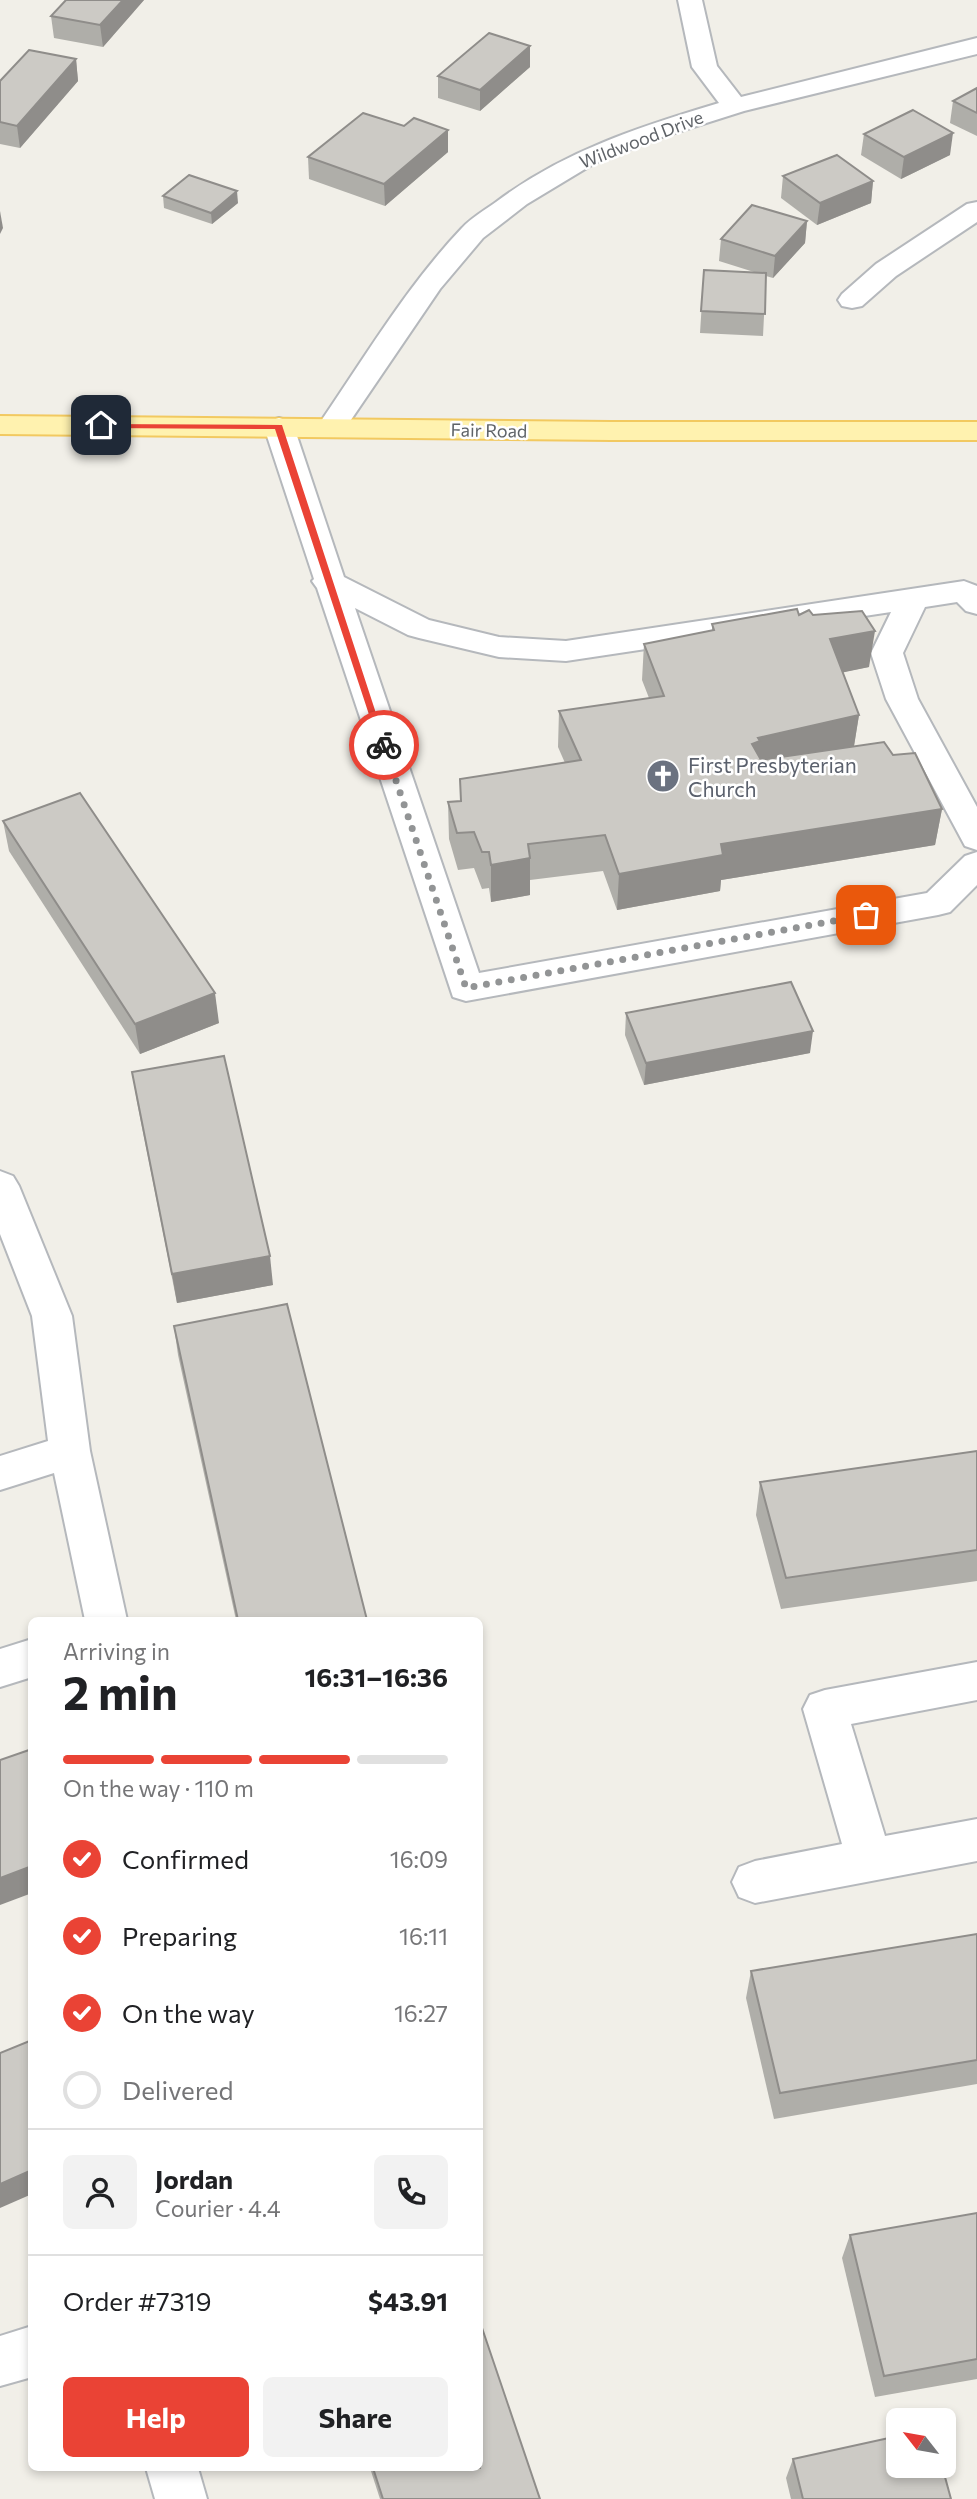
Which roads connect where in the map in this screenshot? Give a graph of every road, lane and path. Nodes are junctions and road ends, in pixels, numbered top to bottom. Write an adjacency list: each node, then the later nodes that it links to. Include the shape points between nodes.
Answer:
1 (690, 0): 3 (street, via 705,67)
2 (977, 46): 3 (street, Wildwood Drive)
3 (735, 106): 8 (street, Wildwood Drive, via 586,156 473,232 430,284)
4 (977, 210): 5 (street, via 887,270)
5 (852, 300)
6 (0, 425): 7 (main road, Fair Road)
7 (279, 426): 8 (main road, Fair Road); 10 (street)
8 (332, 427): 9 (main road, Fair Road, via 713,434)
9 (977, 431)
10 (328, 581): 13 (street, via 419,628 499,647 566,650); 16 (street, via 466,988 938,903)
11 (913, 599): 12 (street, via 964,591); 13 (street); 14 (street)
12 (977, 604)
13 (814, 613): 14 (street)
14 (887, 653): 15 (street, via 902,699)
15 (977, 838)
16 (977, 864)
17 (0, 1186): 18 (street, via 52,1316)
18 (70, 1451): 19 (street); 20 (street)
19 (0, 1473)
20 (105, 1617)
21 (28, 1659): 22 (street)
22 (0, 1668)
23 (977, 1681): 25 (street, via 825,1709)
24 (977, 1840): 25 (street)
25 (870, 1861): 26 (street)
26 (755, 1882)
27 (28, 2352): 28 (street)
28 (0, 2361)
29 (173, 2471): 30 (street)
30 (181, 2499)

